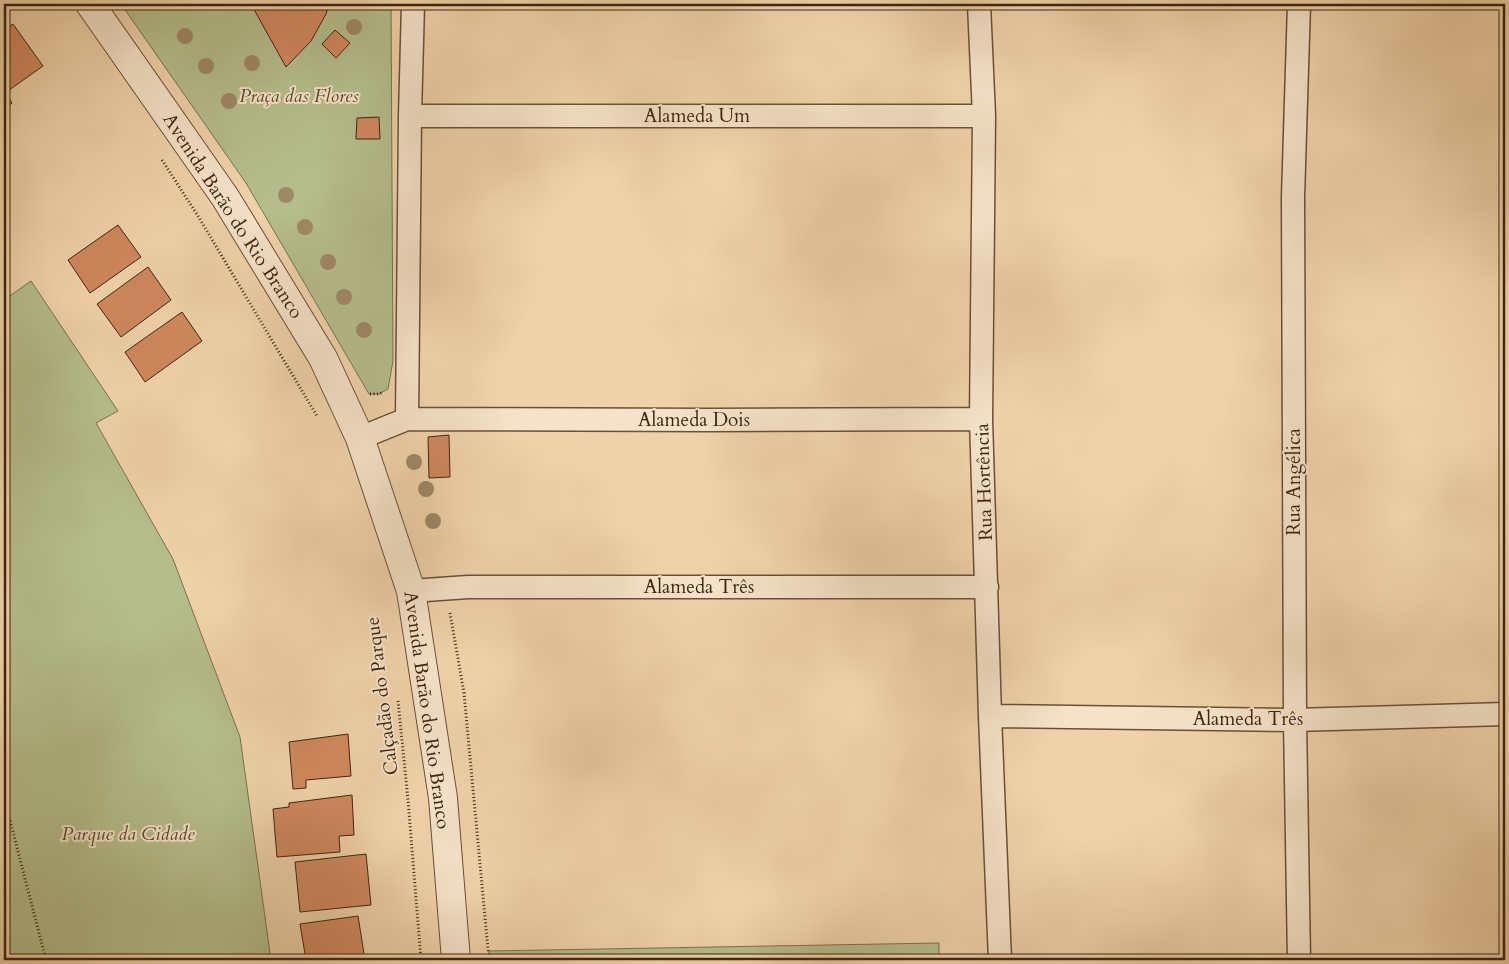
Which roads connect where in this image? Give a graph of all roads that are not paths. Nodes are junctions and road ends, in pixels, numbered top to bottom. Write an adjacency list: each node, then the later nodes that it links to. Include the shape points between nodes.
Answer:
1 (90, 4): 9 (street, Avenida Barão do Rio Branco, via 225,197 323,358)
2 (413, 4): 5 (street)
3 (979, 4): 6 (street, Rua Hortência)
4 (1299, 4): 14 (street, Rua Angélica, via 1293,196)
5 (410, 116): 6 (street, Alameda Um); 7 (street)
6 (984, 116): 8 (street, Rua Hortência)
7 (407, 419): 8 (street, Alameda Dois); 9 (street)
8 (981, 419): 10 (street, Rua Hortência)
9 (360, 438): 11 (street, Avenida Barão do Rio Branco)
10 (987, 587): 11 (street, Alameda Três, via 468,587); 13 (street, Rua Hortência)
11 (412, 591): 15 (street, Avenida Barão do Rio Branco, via 443,798)
12 (1505, 714): 14 (street, Alameda Três)
13 (990, 716): 14 (street, Alameda Três); 16 (street, Rua Hortência)
14 (1295, 720): 17 (street, Rua Angélica)
15 (456, 960)
16 (1000, 960)
17 (1299, 960)

